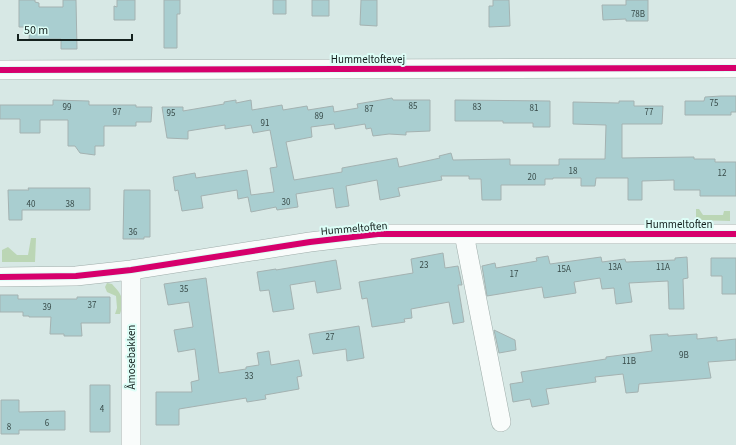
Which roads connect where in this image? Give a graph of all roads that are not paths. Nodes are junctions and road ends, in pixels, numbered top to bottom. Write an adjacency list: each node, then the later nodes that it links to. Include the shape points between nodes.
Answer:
1 (736, 68): 2 (street, Hummeltoftevej)
2 (0, 70)
3 (464, 234): 4 (street, Hummeltoften); 5 (street, Hummeltoften, via 378,234); 7 (street)
4 (736, 234)
5 (131, 270): 6 (street, Hummeltoften, via 76,276); 8 (street, Åmosebakken)
6 (0, 277)
7 (501, 422)
8 (131, 445)

